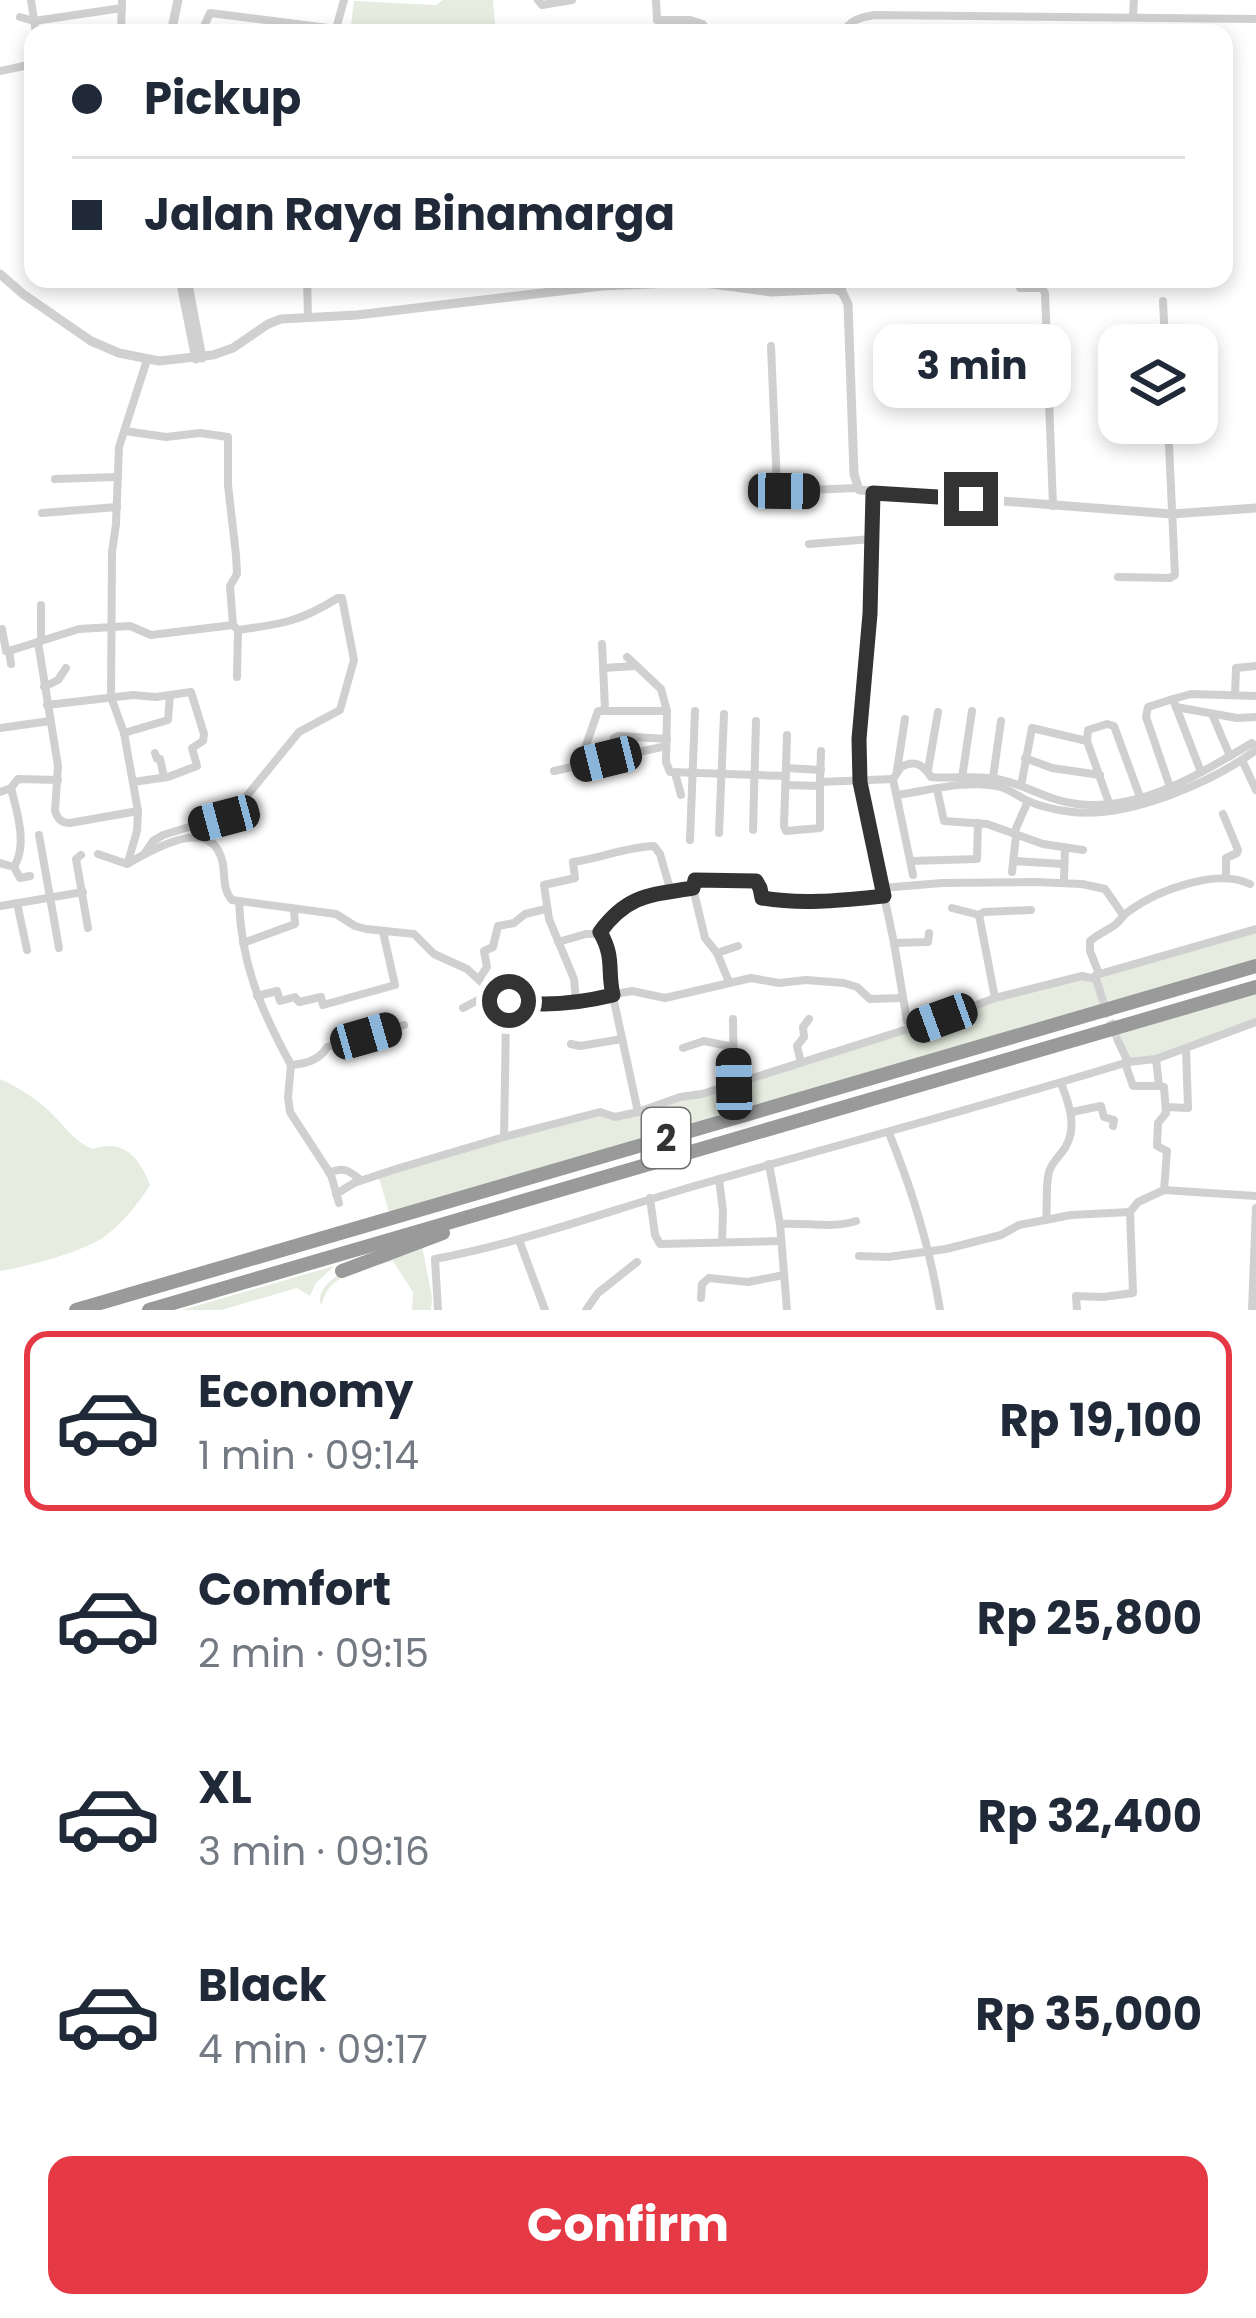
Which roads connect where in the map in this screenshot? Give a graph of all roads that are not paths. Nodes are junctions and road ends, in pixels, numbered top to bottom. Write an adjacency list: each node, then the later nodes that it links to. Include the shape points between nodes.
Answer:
1 (31, 0): 15 (street)
2 (211, 0): 9 (street)
3 (538, 0): 4 (street)
4 (572, 0)
5 (656, 0): 20 (street, via 657,20)
6 (872, 0): 10 (street)
7 (1134, 0): 12 (street)
8 (122, 4): 15 (street)
9 (209, 13): 11 (street); 17 (street)
10 (874, 15): 12 (street); 21 (street)
11 (241, 16): 18 (street); 19 (street)
12 (1133, 16): 14 (street)
13 (20, 17): 15 (street)
14 (1256, 19)
15 (34, 21): 16 (street)
16 (34, 24)
17 (205, 24)
18 (240, 24)
19 (291, 24)
20 (703, 24)
21 (851, 24)
22 (0, 274): 37 (street, via 91,341)
23 (185, 288): 36 (street)
24 (307, 288): 33 (street)
25 (585, 288): 33 (street)
26 (742, 288): 27 (street)
27 (828, 288)
28 (828, 288): 31 (street)
29 (843, 288): 31 (street)
30 (1042, 288): 44 (street)
31 (842, 292): 42 (street)
32 (1163, 301): 34 (street)
33 (308, 317): 36 (street, via 268,324)
34 (1164, 324)
35 (771, 346): 42 (street, via 777,487)
36 (199, 359): 37 (street)
37 (147, 360): 38 (street)
38 (124, 431): 40 (street); 54 (street, via 228,437)
39 (1169, 444): 48 (street)
40 (116, 477): 41 (street); 45 (street)
41 (55, 479)
42 (857, 488): 43 (street)
43 (873, 493): 44 (street); 49 (street)
44 (1053, 506): 48 (street)
45 (117, 508): 47 (street); 53 (street)
46 (1256, 508): 48 (street)
47 (42, 513)
48 (1172, 514): 51 (street, via 1174,576)
49 (872, 539): 50 (street); 116 (street)
50 (809, 544)
51 (1118, 577)
52 (41, 605): 56 (street)
53 (110, 626): 54 (street, via 151,634); 56 (street); 70 (street)
54 (235, 627): 65 (street); 141 (street, via 296,621 342,598 354,660 345,700 335,715 299,732 232,814 163,835)
55 (2, 628): 58 (street)
56 (39, 641): 58 (street); 66 (street)
57 (602, 644): 64 (street)
58 (4, 652): 60 (street)
59 (626, 657): 61 (street)
60 (11, 664)
61 (638, 666): 64 (street); 74 (street, via 661,689)
62 (1256, 666): 68 (street, via 1236,668)
63 (66, 668): 66 (street)
64 (603, 668): 73 (street)
65 (237, 677)
66 (44, 687): 72 (street)
67 (170, 695): 70 (street); 88 (street, via 168,720); 111 (street, via 191,692 204,734 191,748 197,766)
68 (1235, 695): 69 (street); 71 (street, via 1191,694)
69 (1256, 696)
70 (110, 697): 72 (street); 88 (street)
71 (1174, 703): 78 (street); 103 (street); 120 (street, via 1151,704 1145,713)
72 (47, 705): 83 (street)
73 (605, 709): 74 (street); 99 (street, via 596,714)
74 (667, 711): 91 (street)
75 (694, 711): 105 (street)
76 (972, 711): 112 (street)
77 (938, 712): 102 (street)
78 (1211, 713): 82 (street); 87 (street)
79 (724, 714): 106 (street)
80 (1256, 717): 82 (street)
81 (905, 718): 108 (street)
82 (1238, 718): 87 (street)
83 (50, 721): 86 (street); 114 (street)
84 (756, 721): 107 (street)
85 (1001, 721): 113 (street)
86 (0, 728)
87 (1220, 729): 95 (street)
88 (124, 733): 115 (street)
89 (787, 735): 110 (street)
90 (1087, 741): 96 (street, via 1034,727); 109 (street); 126 (street, via 1088,730 1114,726)
91 (667, 743): 97 (street); 97 (street, via 618,736); 104 (street, via 667,767)
92 (1255, 745): 95 (street); 98 (street)
93 (821, 751): 100 (street)
94 (155, 754): 111 (street)
95 (1230, 756): 103 (street)
96 (1025, 758): 109 (street); 118 (street)
97 (606, 759): 99 (street)
98 (1242, 760): 119 (street); 127 (street, via 1118,809 1076,812)
99 (579, 765): 101 (street)
100 (821, 770): 110 (street); 117 (street)
101 (554, 771)
102 (928, 771): 108 (street, via 912,764); 112 (street, via 931,778)
103 (1201, 772): 120 (street)
104 (676, 773): 105 (street); 124 (street)
105 (693, 773): 106 (street); 136 (street)
106 (722, 774): 107 (street); 133 (street)
107 (754, 774): 110 (street); 132 (street)
108 (895, 775): 116 (street); 125 (street)
109 (1100, 775): 128 (street)
110 (786, 776): 117 (street); 117 (street, via 788,832 820,828)
111 (164, 777): 115 (street)
112 (962, 778): 113 (street)
113 (993, 778): 118 (street)
114 (58, 780): 121 (street, via 18,779); 129 (street, via 56,812 65,823)
115 (133, 782): 129 (street)
116 (860, 782): 117 (street); 155 (street)
117 (820, 784)
118 (1021, 786): 128 (street, via 1078,805)
119 (1255, 786)
120 (1170, 787): 126 (street)
121 (11, 788): 123 (street); 146 (street, via 21,845)
122 (937, 789): 125 (street); 127 (street, via 994,786); 131 (street, via 944,820)
123 (0, 792)
124 (681, 795)
125 (898, 795): 142 (street)
126 (1140, 796): 128 (street)
127 (1028, 801): 134 (street)
128 (1109, 803)
129 (138, 811): 144 (street)
130 (1223, 814): 150 (street, via 1238,850 1226,858)
131 (978, 823): 134 (street); 142 (street, via 977,859)
132 (752, 830)
133 (719, 833)
134 (1015, 834): 137 (street); 145 (street, via 1013,866)
135 (38, 836): 156 (street)
136 (690, 840)
137 (1065, 848): 138 (street); 145 (street)
138 (1083, 850)
139 (98, 854): 144 (street)
140 (81, 855): 154 (street)
141 (142, 856): 144 (street); 157 (street, via 180,838 210,842 221,856 227,895)
142 (910, 861): 147 (street)
143 (0, 863): 146 (street)
144 (127, 864)
145 (1064, 864): 149 (street)
146 (14, 867): 148 (street, via 20,878)
147 (913, 875)
148 (30, 876)
149 (1064, 878)
150 (1226, 878): 151 (street); 165 (street, via 1165,890)
151 (1250, 884)
152 (693, 888): 153 (street); 155 (street, via 695,880 749,881 759,884 762,898 820,902); 177 (street)
153 (670, 891): 162 (street, via 656,847 634,847 573,862 575,878 544,885); 169 (street, via 641,896)
154 (82, 892): 156 (street); 166 (street)
155 (883, 892): 165 (street, via 965,882 1094,885); 173 (street)
156 (50, 897): 158 (street); 175 (street)
157 (239, 901): 160 (street); 172 (street)
158 (17, 903): 159 (street); 176 (street)
159 (0, 906)
160 (294, 908): 168 (street); 172 (street, via 295,924)
161 (952, 908): 164 (street)
162 (546, 909): 171 (street); 180 (street, via 498,926)
163 (1031, 910): 164 (street)
164 (979, 915): 187 (street)
165 (1123, 915): 179 (street, via 1090,941)
166 (88, 928)
167 (1256, 929): 179 (street)
168 (383, 932): 180 (street, via 414,934); 185 (street, via 395,985 323,1005 320,997 280,1001 277,991)
169 (600, 932): 171 (street); 184 (street)
170 (929, 933): 173 (street, via 928,942)
171 (558, 941): 190 (street)
172 (243, 943): 185 (street)
173 (894, 943): 186 (street)
174 (738, 946): 177 (street)
175 (58, 949)
176 (27, 950)
177 (717, 953): 181 (street)
178 (1256, 966): 238 (highway, 2)
179 (1095, 975): 187 (street); 188 (street)
180 (479, 979): 183 (street)
181 (729, 982): 184 (street, via 665,998); 186 (street, via 835,982 870,999)
182 (1256, 987): 224 (highway, 2)
183 (489, 988): 189 (street); 191 (street)
184 (613, 995): 190 (street); 197 (street)
185 (257, 996): 206 (street)
186 (902, 998): 196 (street)
187 (995, 998): 196 (street)
188 (1102, 998)
189 (509, 1001): 190 (street); 215 (street)
190 (576, 1001)
191 (463, 1008)
192 (733, 1019): 200 (street)
193 (808, 1019): 204 (street, via 797,1046)
194 (1256, 1022): 202 (street)
195 (404, 1025): 206 (street)
196 (912, 1028): 204 (street)
197 (622, 1039): 199 (street); 211 (street)
198 (1118, 1041): 205 (street)
199 (571, 1044)
200 (733, 1047): 201 (street, via 704,1041); 208 (street)
201 (682, 1048)
202 (1186, 1049): 203 (street); 210 (street, via 1188,1108)
203 (1156, 1059): 205 (street); 209 (street)
204 (801, 1063): 208 (street)
205 (1126, 1063): 207 (street); 209 (street, via 1132,1086)
206 (291, 1065): 217 (street, via 290,1112)
207 (1061, 1083): 212 (street); 214 (street)
208 (734, 1084): 211 (street)
209 (1159, 1086): 210 (street)
210 (1166, 1107): 220 (street, via 1157,1146 1167,1150)
211 (638, 1112): 215 (street, via 600,1112)
212 (1072, 1112): 213 (street, via 1101,1106); 226 (street, via 1067,1143 1050,1170)
213 (1113, 1126)
214 (890, 1133): 216 (street); 232 (street)
215 (504, 1137): 219 (street)
216 (769, 1164): 218 (street); 228 (street)
217 (329, 1173): 219 (street, via 347,1169); 219 (street, via 337,1199)
218 (719, 1179): 222 (street); 231 (street)
219 (361, 1180)
220 (1164, 1190): 221 (street); 225 (street)
221 (1256, 1196)
222 (650, 1198): 229 (street); 231 (street, via 660,1244)
223 (1256, 1208): 246 (street)
224 (497, 1210): 235 (highway); 239 (highway, 2)
225 (1130, 1212): 226 (street); 245 (street, via 1132,1294 1076,1296)
226 (1046, 1220): 232 (street)
227 (856, 1221): 228 (street)
228 (780, 1224): 230 (street)
229 (519, 1240): 240 (street, via 435,1259); 241 (street)
230 (781, 1241): 231 (street); 236 (street)
231 (722, 1242)
232 (931, 1251): 233 (street); 244 (street)
233 (859, 1256)
234 (638, 1262): 242 (street)
235 (342, 1271)
236 (784, 1274): 237 (street, via 748,1282 709,1278); 243 (street)
237 (701, 1298)
238 (76, 1310)
239 (148, 1310)
240 (438, 1310)
241 (545, 1310)
242 (586, 1310)
243 (787, 1310)
244 (940, 1310)
245 (1077, 1310)
246 (1252, 1310)

